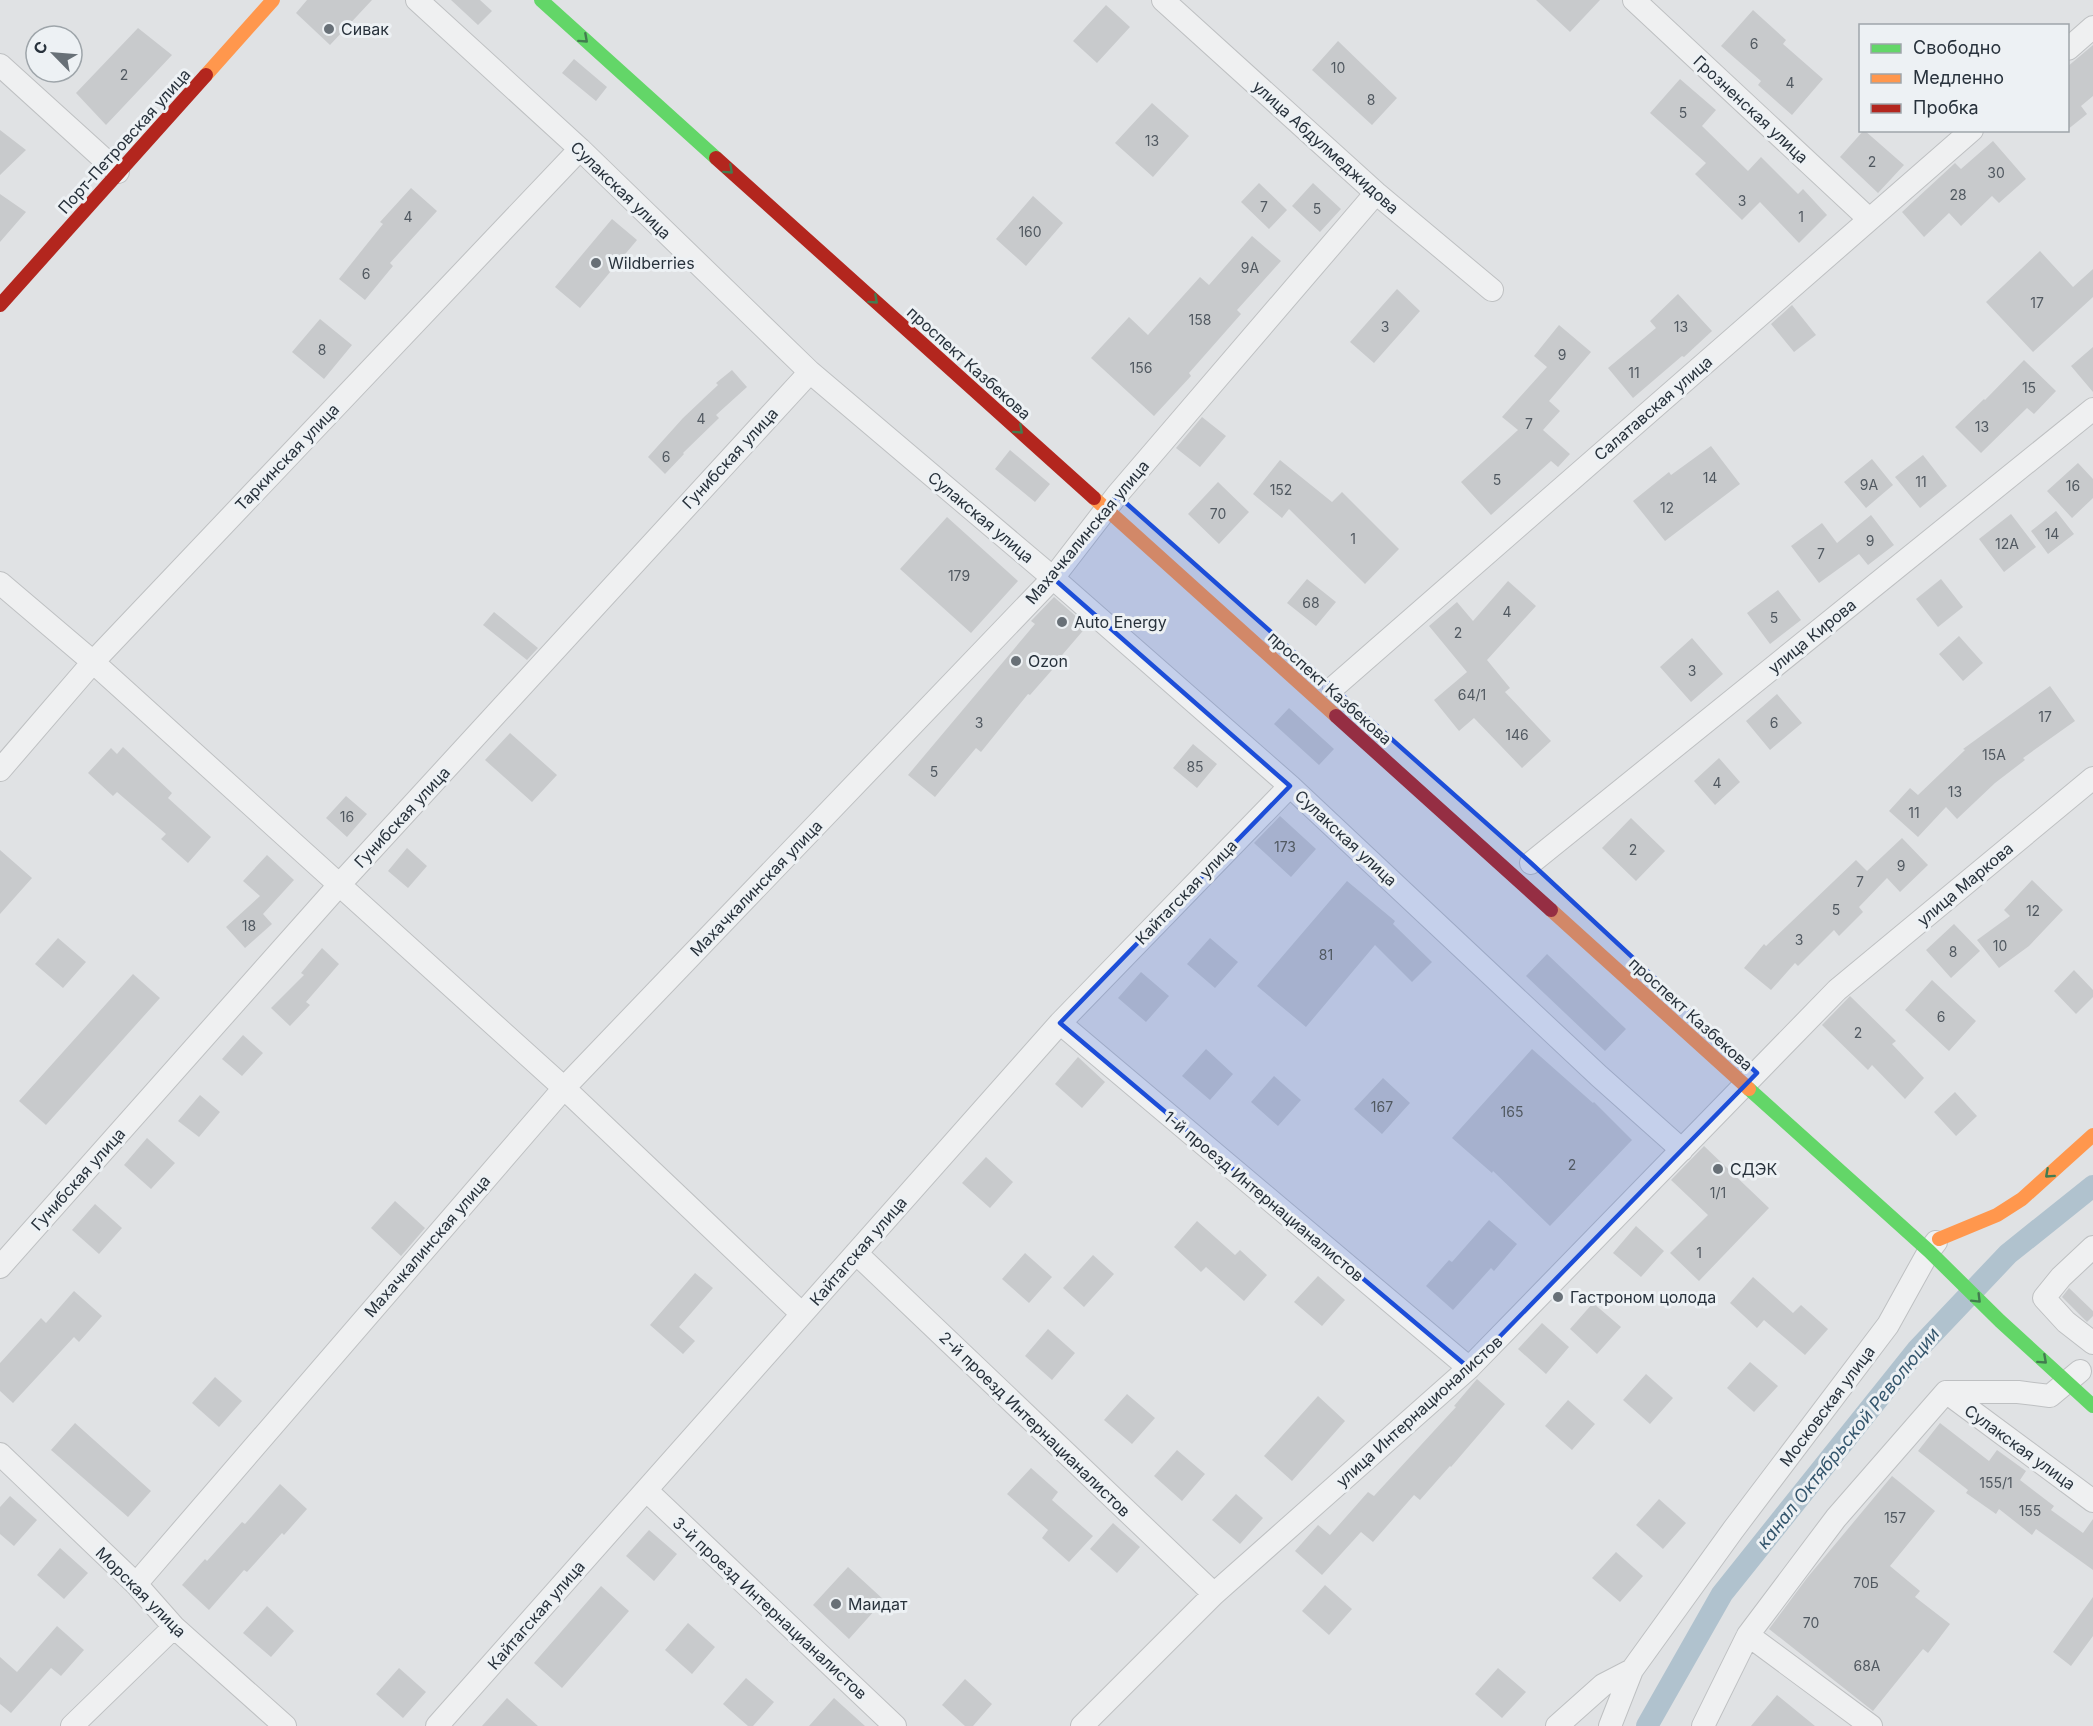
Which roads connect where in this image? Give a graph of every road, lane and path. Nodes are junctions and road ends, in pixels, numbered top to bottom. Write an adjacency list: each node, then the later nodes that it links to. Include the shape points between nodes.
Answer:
1 (273, 0): 11 (main road, Порт-Петровская улица)
2 (417, 0): 10 (street, Сулакская улица)
3 (540, 0): 18 (main road, проспект Казбекова, one-way to 18)
4 (1163, 0): 12 (street, улица Абдулмеджидова)
5 (1634, 0): 13 (street, Грозненская улица)
6 (2093, 27): 7 (street)
7 (2069, 47)
8 (0, 65): 11 (street)
9 (1970, 132): 13 (street, Салатавская улица)
10 (580, 149): 16 (street, Сулакская улица); 21 (street, Таркинская улица)
11 (118, 172): 15 (main road, Порт-Петровская улица)
12 (1376, 193): 14 (street, улица Абдулмеджидова); 18 (street, Махачкалинская улица)
13 (1869, 219): 22 (street, Салатавская улица)
14 (1492, 290)
15 (0, 305)
16 (810, 372): 19 (street, Сулакская улица); 27 (street, Гунибская улица)
17 (2093, 409): 26 (street, улица Кирова)
18 (1115, 499): 19 (street, Махачкалинская улица); 30 (main road, проспект Казбекова)
19 (1053, 578): 25 (street, Сулакская улица); 31 (street, Махачкалинская улица)
20 (0, 583): 21 (street)
21 (93, 662): 23 (street, Таркинская улица); 27 (street)
22 (1334, 687)
23 (0, 771)
24 (2093, 778): 28 (street, улица Маркова)
25 (1290, 786): 29 (street, Кайтагская улица); 33 (street, Сулакская улица)
26 (1531, 863)
27 (340, 884): 31 (street); 37 (street, Гунибская улица)
28 (1837, 990): 30 (street, улица Интернационалистов)
29 (1059, 1023): 36 (street, Кайтагская улица); 40 (street, 1-й проезд Интернацианалистов)
30 (1754, 1076): 33 (street, улица Интернационалистов); 34 (main road, проспект Казбекова)
31 (564, 1088): 38 (street); 47 (street, Махачкалинская улица)
32 (2093, 1135): 34 (main road, one-way to 34, via 2022,1199)
33 (1682, 1150): 40 (street, улица Интернационалистов)
34 (1938, 1243): 41 (main road, проспект Казбекова, one-way to 41, via 1955,1276 2000,1321); 51 (street, Московская улица, via 1888,1325)
35 (2093, 1247): 39 (street, via 2044,1299)
36 (856, 1254): 38 (street, Кайтагская улица); 48 (street, 2-й проезд Интернацианалистов)
37 (0, 1267)
38 (802, 1314): 45 (street, Кайтагская улица)
39 (2093, 1343)
40 (1469, 1368): 48 (street, улица Интернационалистов)
41 (2078, 1374): 42 (street, via 2050,1396); 43 (main road, проспект Казбекова)
42 (1946, 1392): 46 (street, Сулакская улица); 50 (street, via 1836,1518)
43 (2093, 1406)
44 (0, 1454): 47 (street, Морская улица)
45 (646, 1490): 52 (street, Кайтагская улица); 55 (street, 3-й проезд Интернацианалистов)
46 (2093, 1500)
47 (136, 1584): 49 (street, Морская улица)
48 (1214, 1594): 56 (street, улица Интернационалистов)
49 (174, 1627): 53 (street); 54 (street, Морская улица)
50 (1748, 1635): 59 (street); 60 (street)
51 (1632, 1670): 57 (street, via 1603,1685); 58 (street, Московская улица)
52 (449, 1722)
53 (72, 1726)
54 (285, 1726)
55 (895, 1726)
56 (1082, 1726)
57 (1557, 1726)
58 (1610, 1726)
59 (1703, 1726)
60 (1871, 1726)

